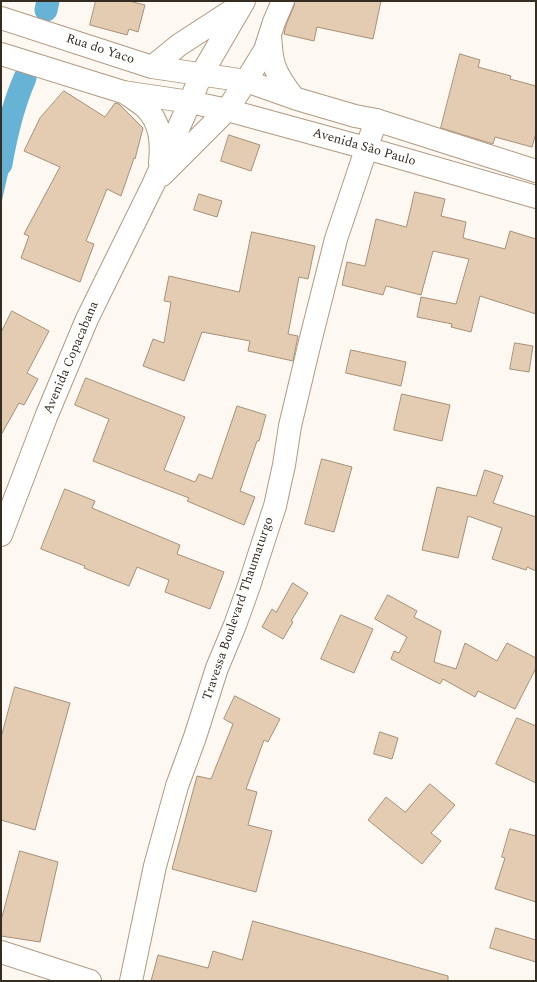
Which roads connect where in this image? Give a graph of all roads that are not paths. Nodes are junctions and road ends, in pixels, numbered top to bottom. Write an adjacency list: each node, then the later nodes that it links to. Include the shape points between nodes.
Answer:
1 (283, 1): 4 (street, Avenida Copacabana)
2 (244, 2): 6 (street, via 179,45); 7 (street, Avenida Copacabana)
3 (1, 18): 6 (street, Rua do Yaco)
4 (270, 36): 8 (street, Avenida Copacabana, via 265,50); 10 (street, via 274,65 280,79)
5 (1, 54): 9 (street)
6 (152, 67): 7 (street, Rua do Yaco)
7 (201, 75): 8 (street); 11 (street, Avenida Copacabana)
8 (246, 82): 10 (street); 12 (street, Avenida Copacabana)
9 (123, 92): 11 (street); 16 (street, via 146,108 159,128)
10 (294, 98): 13 (street)
11 (190, 102): 12 (street, Avenida São Paulo); 16 (street, Avenida Copacabana)
12 (227, 110): 14 (street, Avenida São Paulo); 16 (street, Avenida Copacabana)
13 (376, 120): 14 (street, Travessa Boulevard Thaumaturgo); 15 (street)
14 (366, 148): 17 (street, Avenida São Paulo); 21 (street, Travessa Boulevard Thaumaturgo, via 334,247 292,419 275,506 177,786 155,866)
15 (536, 171)
16 (156, 177): 18 (street, Avenida Copacabana, via 87,319)
17 (536, 197)
18 (1, 535)
19 (1, 952): 20 (street)
20 (90, 981)
21 (131, 981)

